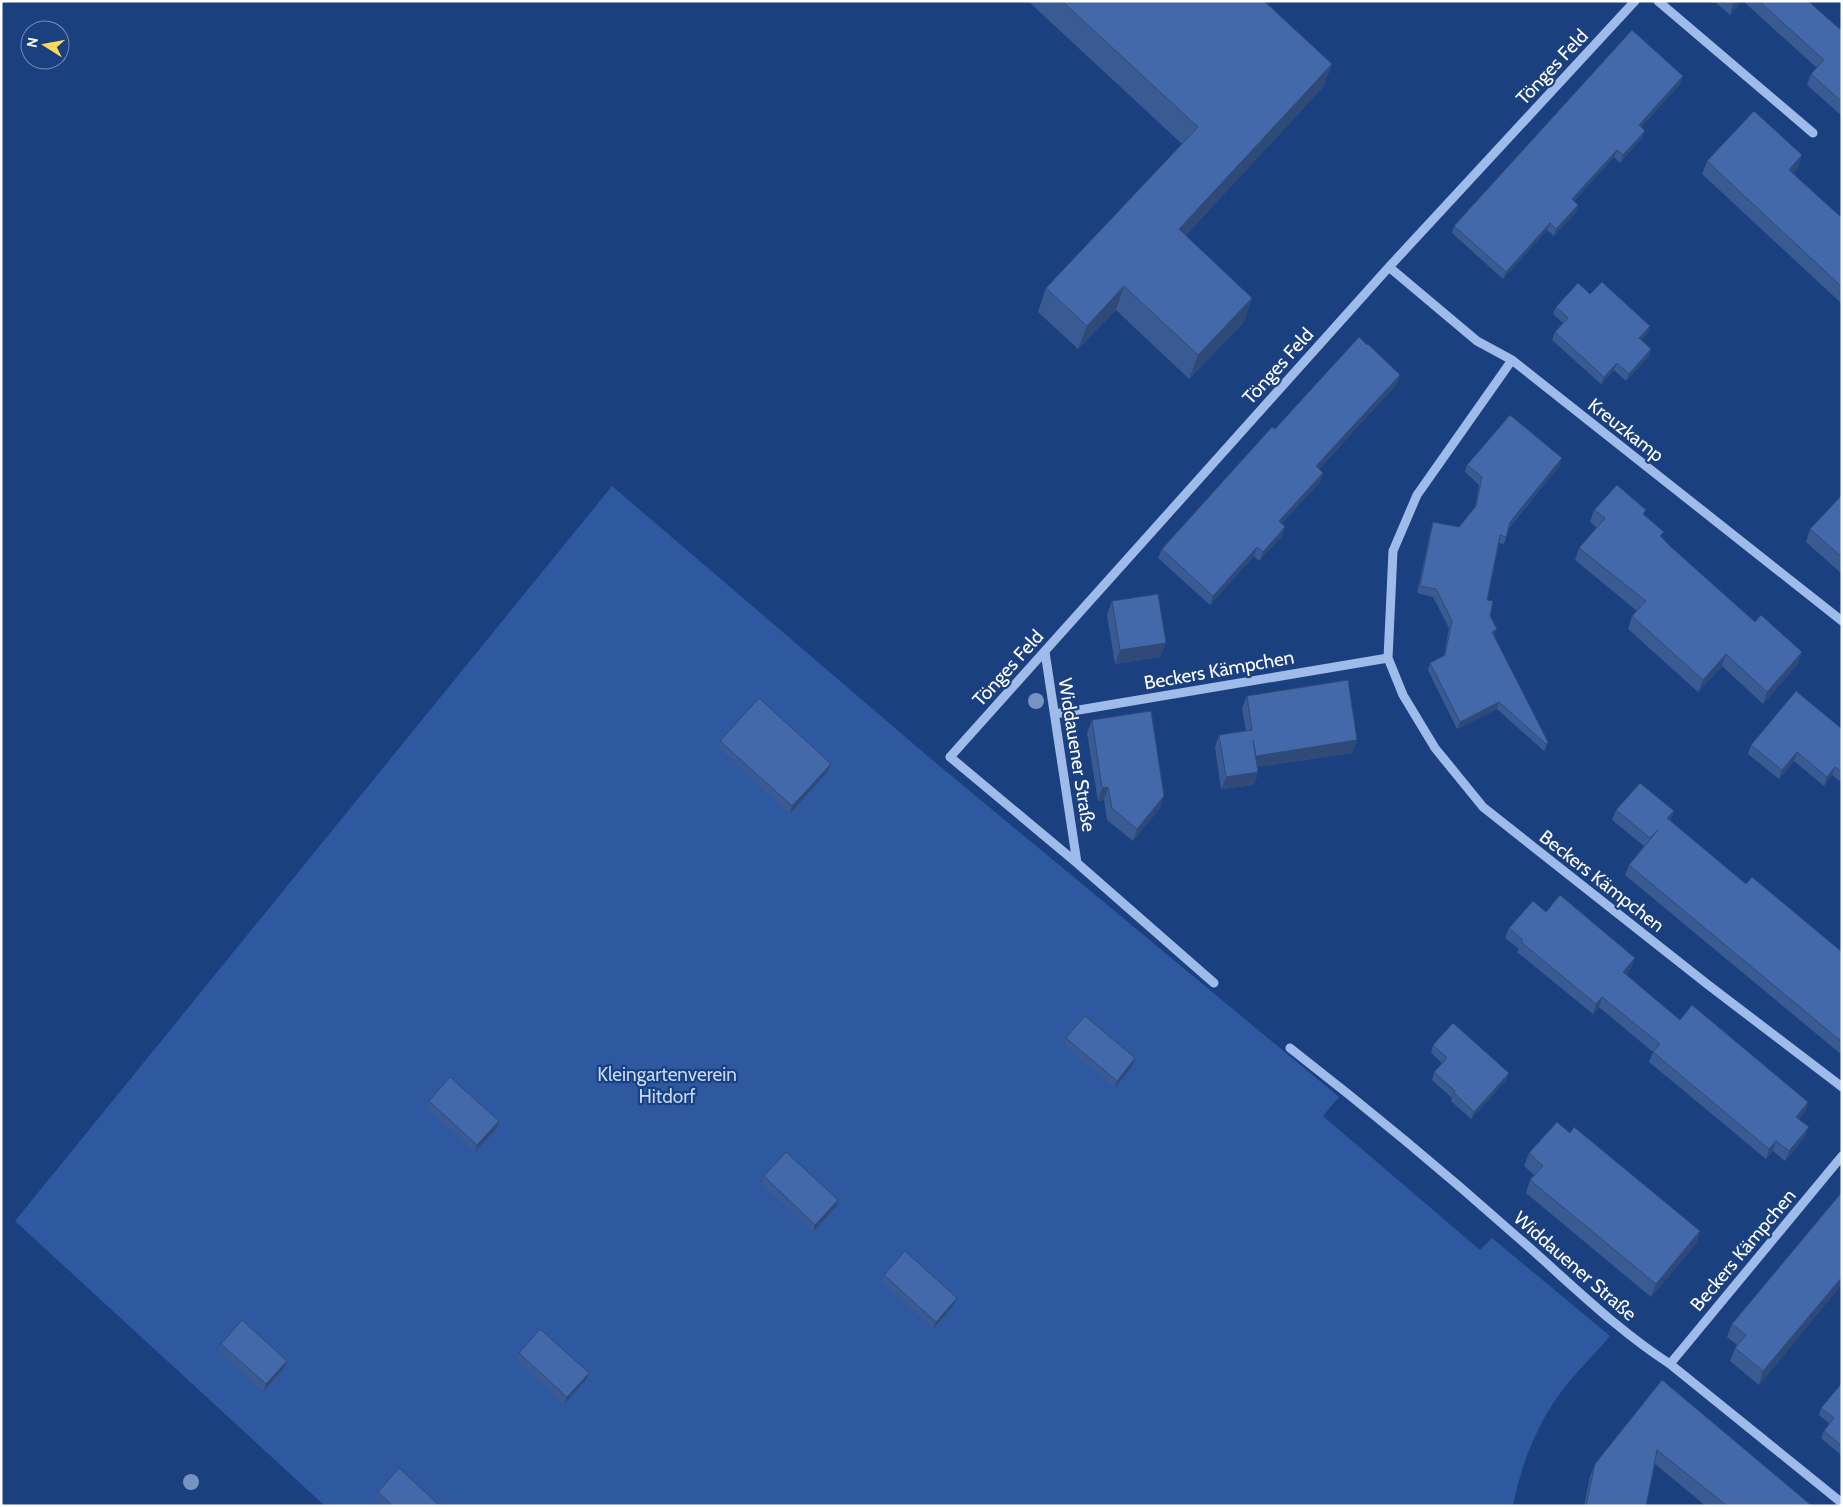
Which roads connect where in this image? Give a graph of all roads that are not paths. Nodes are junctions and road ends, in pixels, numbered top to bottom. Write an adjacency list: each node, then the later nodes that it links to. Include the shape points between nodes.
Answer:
1 (1635, 1): 4 (street, Tönges Feld)
2 (1658, 1): 3 (street)
3 (1813, 133)
4 (1388, 267): 5 (street, Kreuzkamp, via 1477,341); 7 (street, Tönges Feld)
5 (1512, 360): 6 (street, Kreuzkamp); 8 (street, Beckers Kämpchen, via 1417,495 1392,551)
6 (1842, 622)
7 (1045, 652): 9 (street, Widdauener Straße); 10 (street, Tönges Feld)
8 (1388, 658): 9 (street, Beckers Kämpchen); 14 (street, Beckers Kämpchen, via 1403,694 1435,748 1483,807)
9 (1055, 714): 11 (street, Widdauener Straße)
10 (950, 757): 11 (street, Widdauener Straße)
11 (1077, 863): 12 (street, Widdauener Straße)
12 (1214, 983)
13 (1290, 1048): 16 (street, Widdauener Straße, via 1503,1224 1643,1347)
14 (1842, 1087)
15 (1842, 1156): 16 (street, Beckers Kämpchen)
16 (1670, 1364): 17 (street, Widdauener Straße)
17 (1842, 1503)

